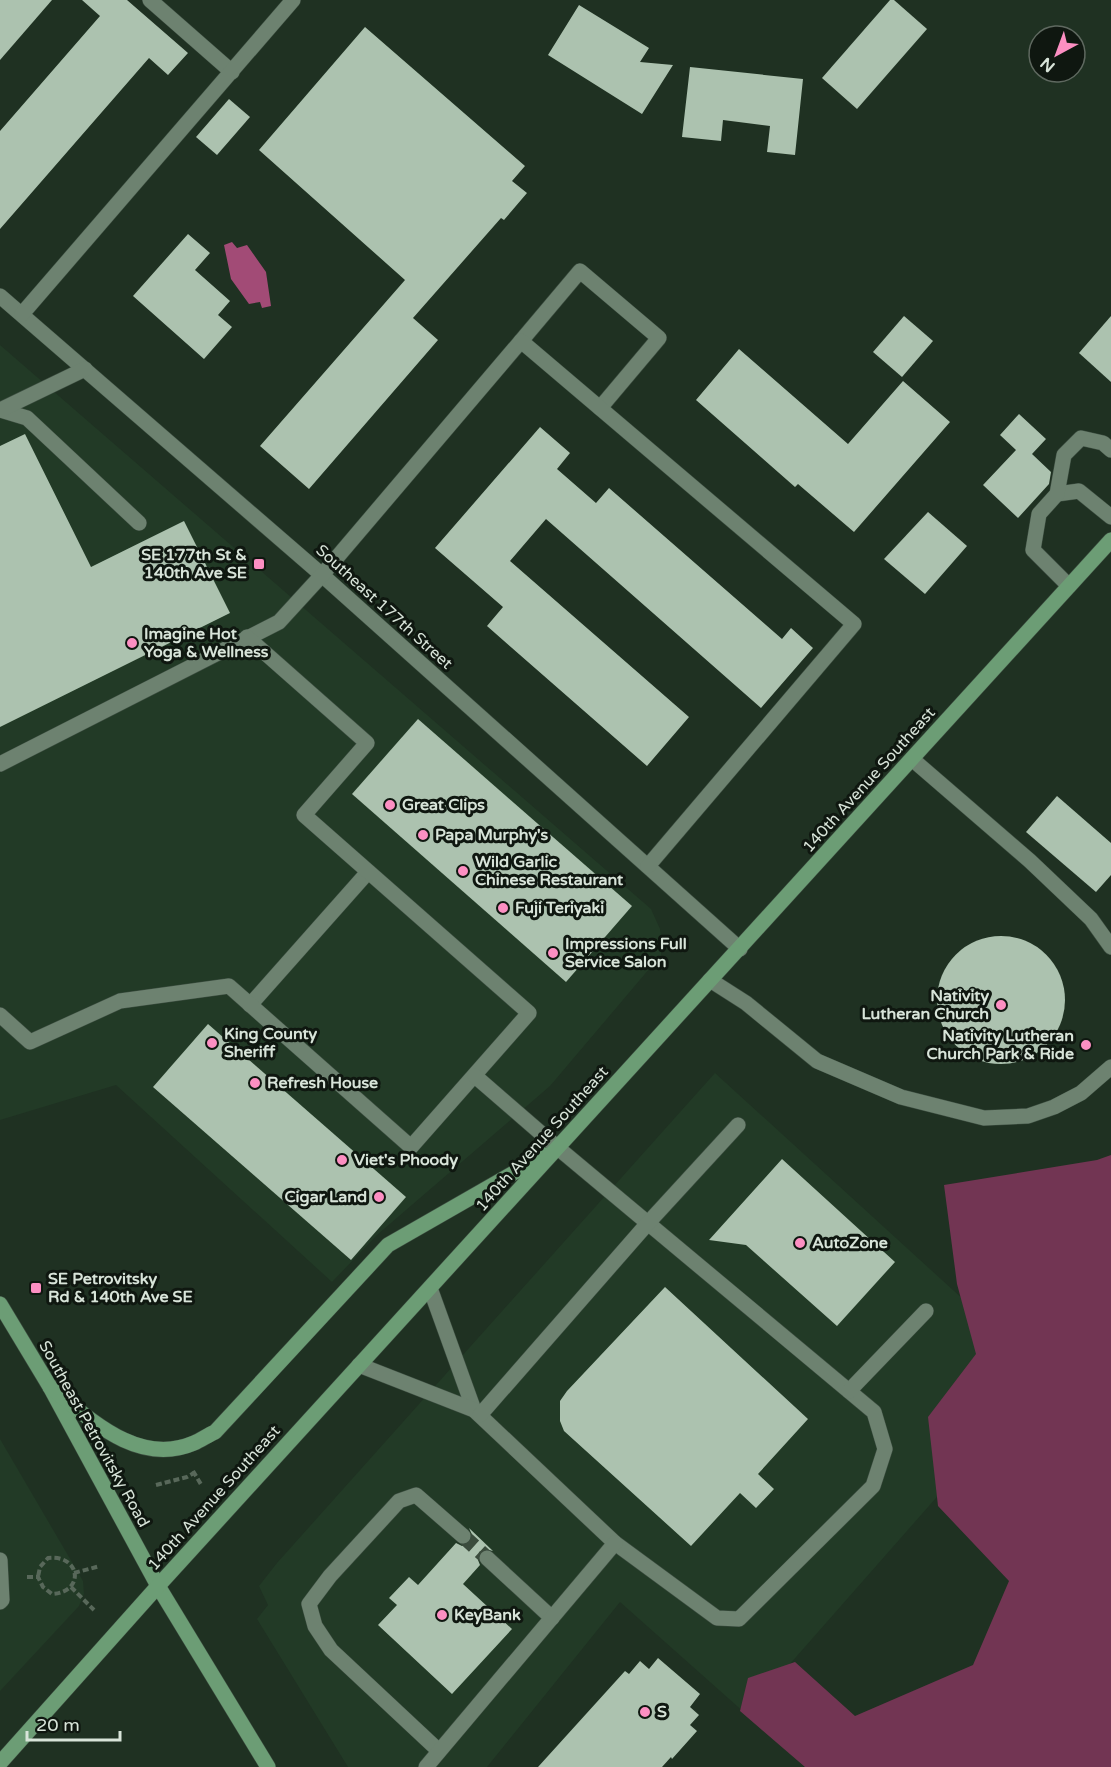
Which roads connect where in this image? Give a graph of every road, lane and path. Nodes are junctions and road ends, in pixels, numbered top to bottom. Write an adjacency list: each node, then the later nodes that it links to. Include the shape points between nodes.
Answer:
1 (150, 0): 3 (street)
2 (293, 0): 3 (street)
3 (232, 72): 5 (street)
4 (0, 296): 5 (street, Southeast 177th Street)
5 (22, 314): 7 (street, Southeast 177th Street)
6 (521, 341): 8 (street); 8 (street, via 580,271 659,338); 14 (street)
7 (85, 369): 12 (street, via 0,410 27,418); 14 (street, Southeast 177th Street)
8 (600, 408): 19 (street, via 854,624)
9 (1111, 450): 10 (street, via 1103,443 1082,438 1064,455)
10 (1057, 494): 11 (street, via 1079,491); 15 (street, via 1039,514 1033,550)
11 (1111, 517)
12 (139, 523)
13 (1111, 540): 15 (main road, 140th Avenue Southeast)
14 (322, 575): 16 (street, via 279,622); 19 (street, Southeast 177th Street)
15 (1069, 586): 17 (main road, 140th Avenue Southeast)
16 (247, 637): 18 (street); 20 (street, via 367,743 304,815)
17 (912, 759): 21 (street, via 1030,861 1091,920); 22 (main road, 140th Avenue Southeast)
18 (0, 764)
19 (648, 866): 22 (street, Southeast 177th Street)
20 (368, 872): 24 (street); 27 (street, via 529,1014)
21 (1111, 947)
22 (740, 949): 23 (main road, 140th Avenue Southeast)
23 (710, 980): 26 (street, via 746,1003 817,1060 901,1097 984,1118 1028,1116 1054,1107 1081,1093); 29 (main road, 140th Avenue Southeast)
24 (250, 1005): 25 (street, via 229,986 120,1001 30,1042); 27 (street, via 411,1147)
25 (0, 1016)
26 (1111, 1068)
27 (475, 1076): 29 (street)
28 (738, 1125): 30 (street)
29 (558, 1148): 30 (street); 31 (main road, 140th Avenue Southeast); 35 (main road, via 388,1245 215,1432 192,1444 166,1449 132,1445 101,1428)
30 (648, 1223): 36 (street); 37 (street)
31 (430, 1288): 34 (main road, 140th Avenue Southeast); 37 (street)
32 (0, 1304): 35 (main road, Southeast Petrovitsky Road)
33 (926, 1311): 36 (street)
34 (359, 1365): 37 (street); 50 (main road, 140th Avenue Southeast)
35 (50, 1387): 50 (main road, Southeast Petrovitsky Road)
36 (849, 1391): 43 (street, via 874,1412 885,1449 873,1486 739,1619 717,1618)
37 (477, 1412): 43 (street)
38 (190, 1467): 39 (path)
39 (194, 1473): 40 (path); 41 (path)
40 (156, 1485)
41 (202, 1486)
42 (463, 1536): 55 (street, via 416,1495 399,1501 309,1604 315,1626 331,1650)
43 (615, 1543): 54 (street)
44 (487, 1558): 54 (street)
45 (0, 1560): 52 (street)
46 (100, 1566): 47 (path)
47 (74, 1572): 49 (path, via 69,1562 59,1557 48,1558); 51 (path)
48 (27, 1577): 49 (path)
49 (38, 1577): 51 (path, via 52,1594)
50 (158, 1586): 56 (main road, 140th Avenue Southeast); 57 (main road, Southeast Petrovitsky Road)
51 (71, 1587): 53 (path)
52 (0, 1602)
53 (94, 1610)
54 (552, 1618): 55 (street)
55 (439, 1751): 58 (street)
56 (0, 1763)
57 (268, 1767)
58 (426, 1767)

